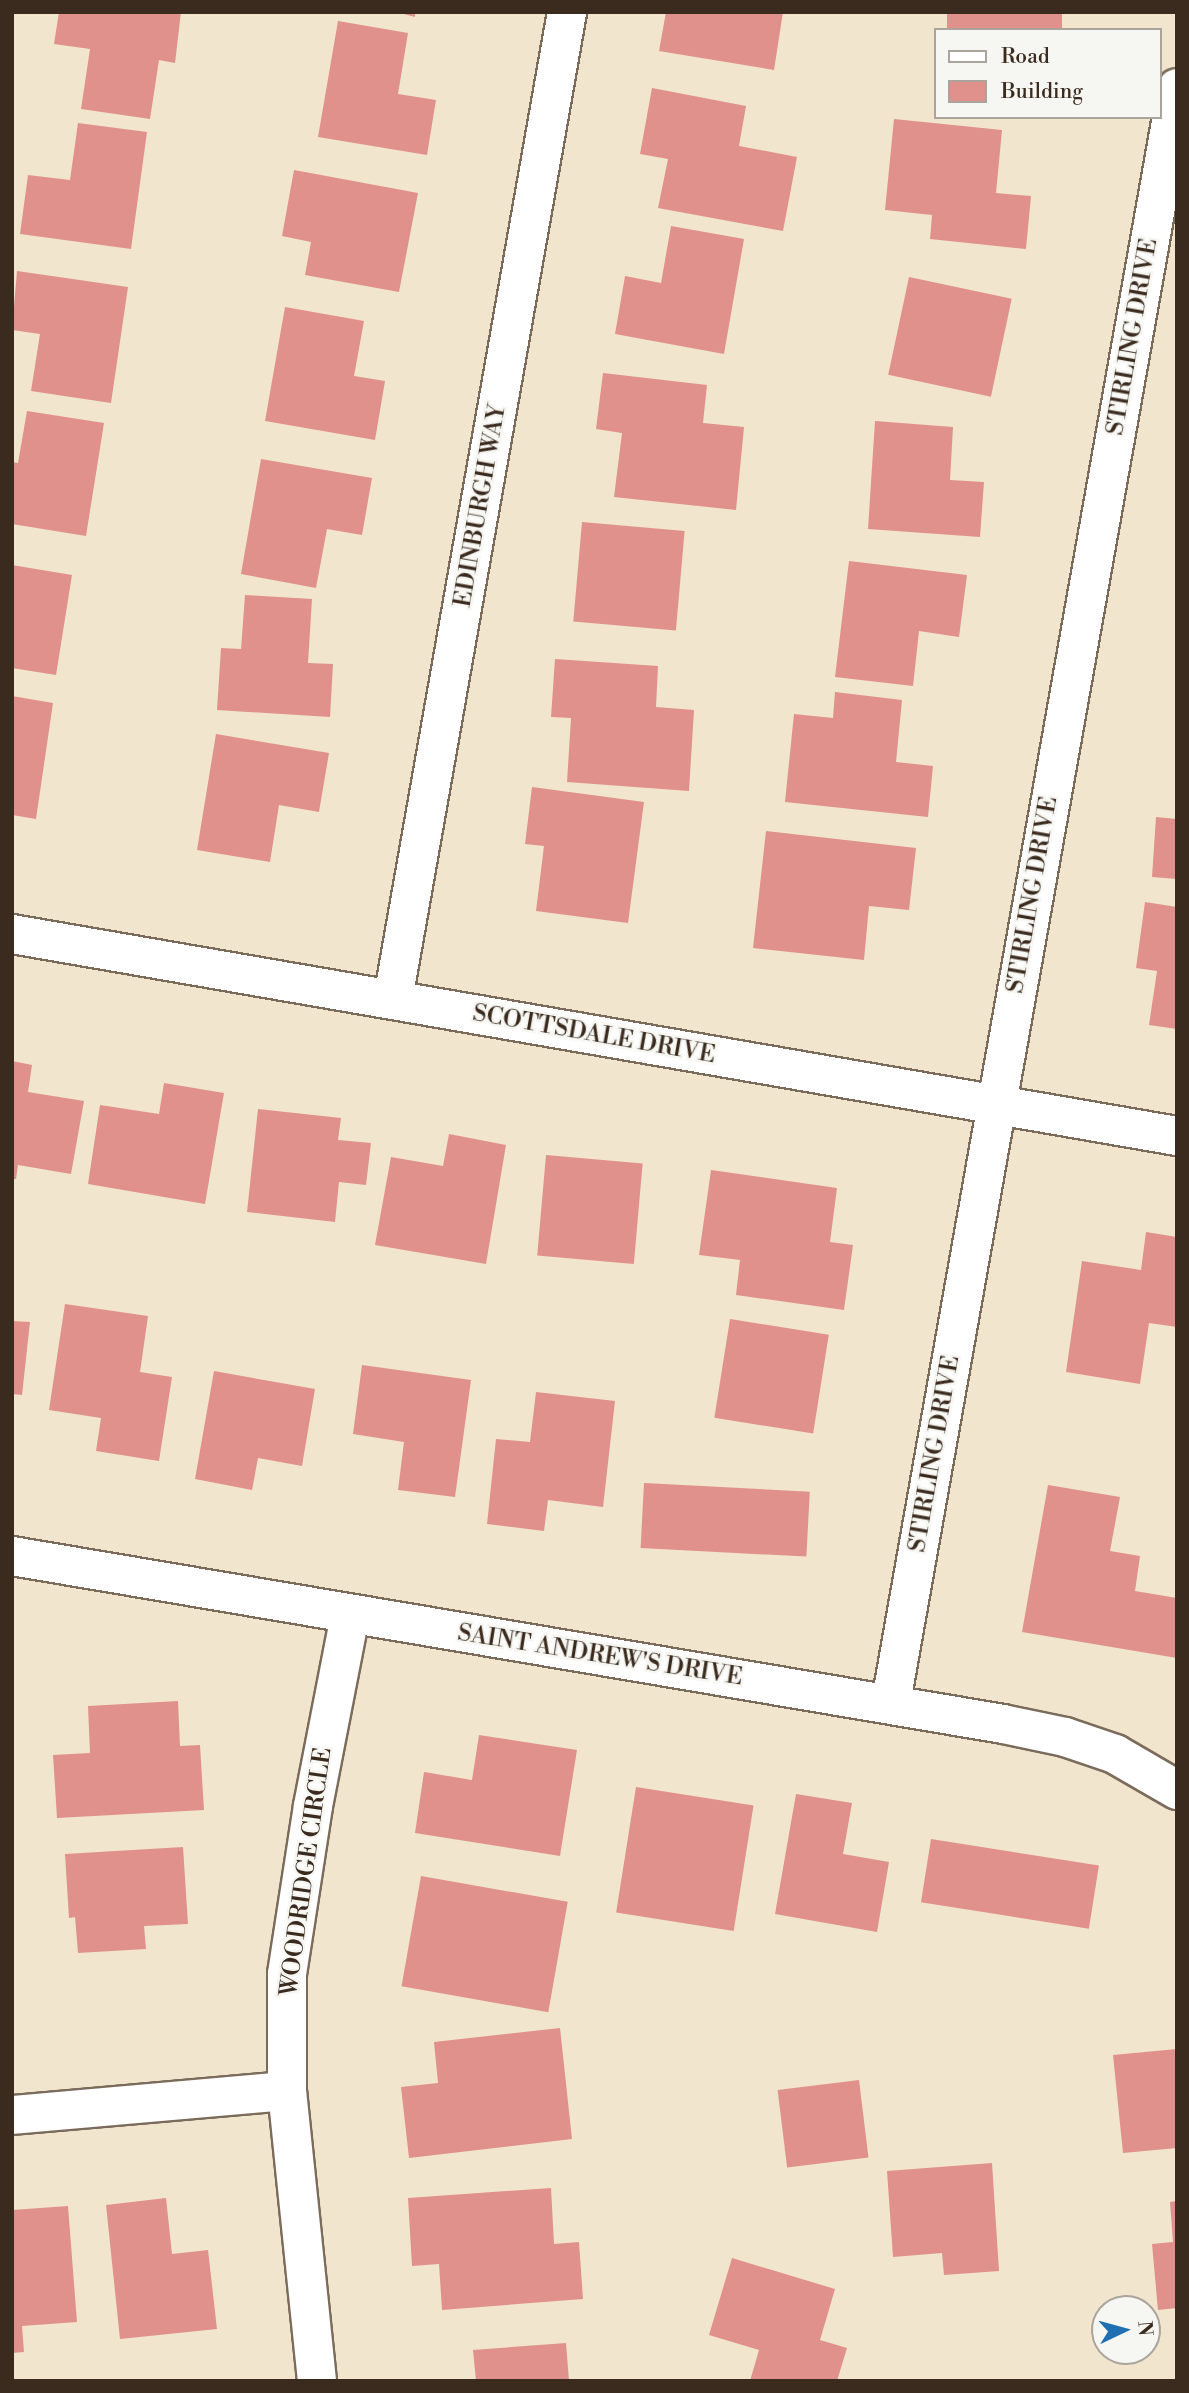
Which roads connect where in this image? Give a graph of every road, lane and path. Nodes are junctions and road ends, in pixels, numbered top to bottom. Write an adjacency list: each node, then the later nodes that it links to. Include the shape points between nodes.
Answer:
1 (567, 12): 4 (street, EDINBURGH WAY)
2 (1177, 88): 5 (street, STIRLING DRIVE)
3 (12, 934): 4 (street, SCOTTSDALE DRIVE)
4 (393, 999): 5 (street, SCOTTSDALE DRIVE)
5 (996, 1107): 6 (street, SCOTTSDALE DRIVE); 9 (street, STIRLING DRIVE)
6 (1177, 1136)
7 (12, 1556): 8 (street, SAINT ANDREW'S DRIVE)
8 (350, 1615): 9 (street, SAINT ANDREW'S DRIVE); 11 (street, WOODRIDGE CIRCLE, via 313,1806 288,1974)
9 (891, 1702): 10 (street, SAINT ANDREW'S DRIVE, via 1065,1737 1115,1754)
10 (1177, 1790)
11 (287, 2091): 12 (street); 13 (street, WOODRIDGE CIRCLE)
12 (12, 2115)
13 (317, 2381)

